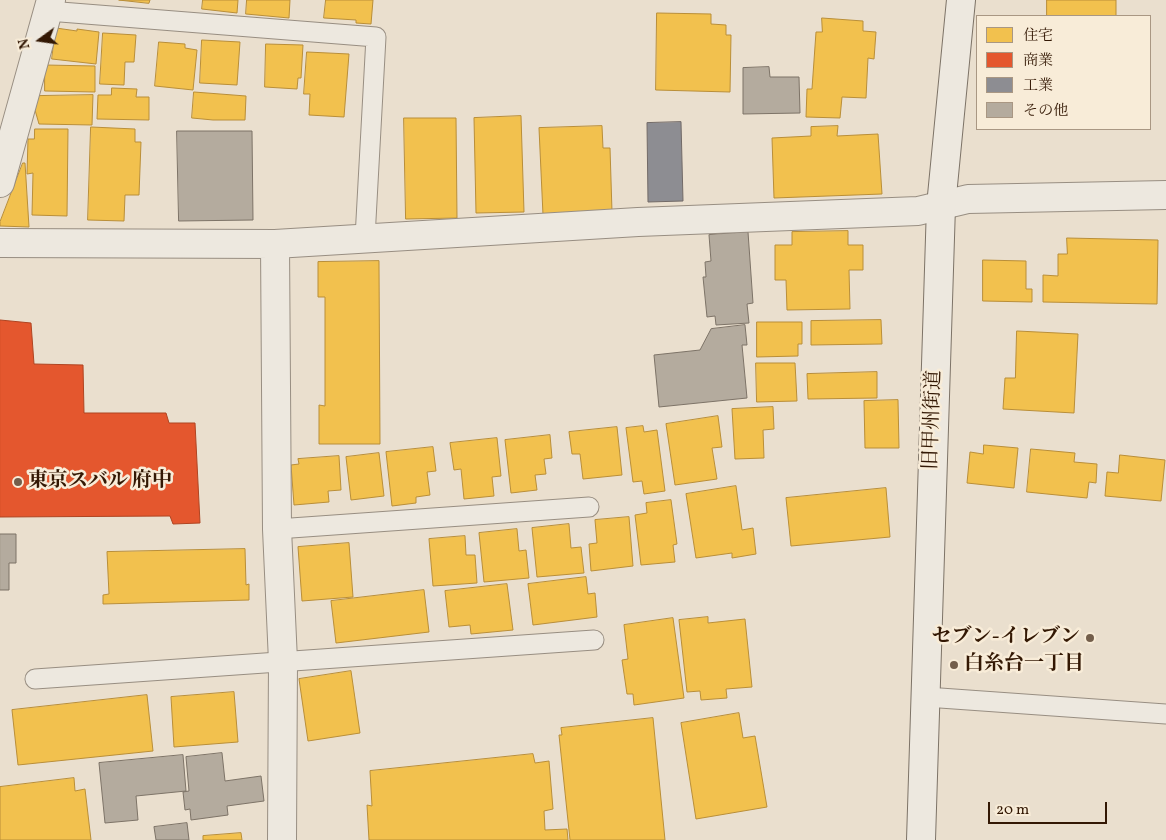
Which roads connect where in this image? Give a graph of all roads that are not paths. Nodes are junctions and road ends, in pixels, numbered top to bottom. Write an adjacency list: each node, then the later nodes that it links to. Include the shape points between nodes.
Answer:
1 (961, 0): 5 (street, 旧甲州街道)
2 (50, 6): 3 (street); 6 (lane, via 376,37)
3 (0, 183)
4 (1166, 195): 5 (street, via 968,198)
5 (941, 206): 6 (street, via 918,211 638,222); 14 (street, 旧甲州街道)
6 (365, 238): 8 (street)
7 (0, 243): 8 (street)
8 (275, 244): 10 (street)
9 (589, 507): 10 (lane)
10 (277, 529): 12 (street)
11 (594, 640): 12 (lane)
12 (283, 661): 13 (lane); 16 (street)
13 (35, 679)
14 (926, 697): 15 (lane); 17 (street, 旧甲州街道)
15 (1166, 714)
16 (282, 840)
17 (921, 840)

